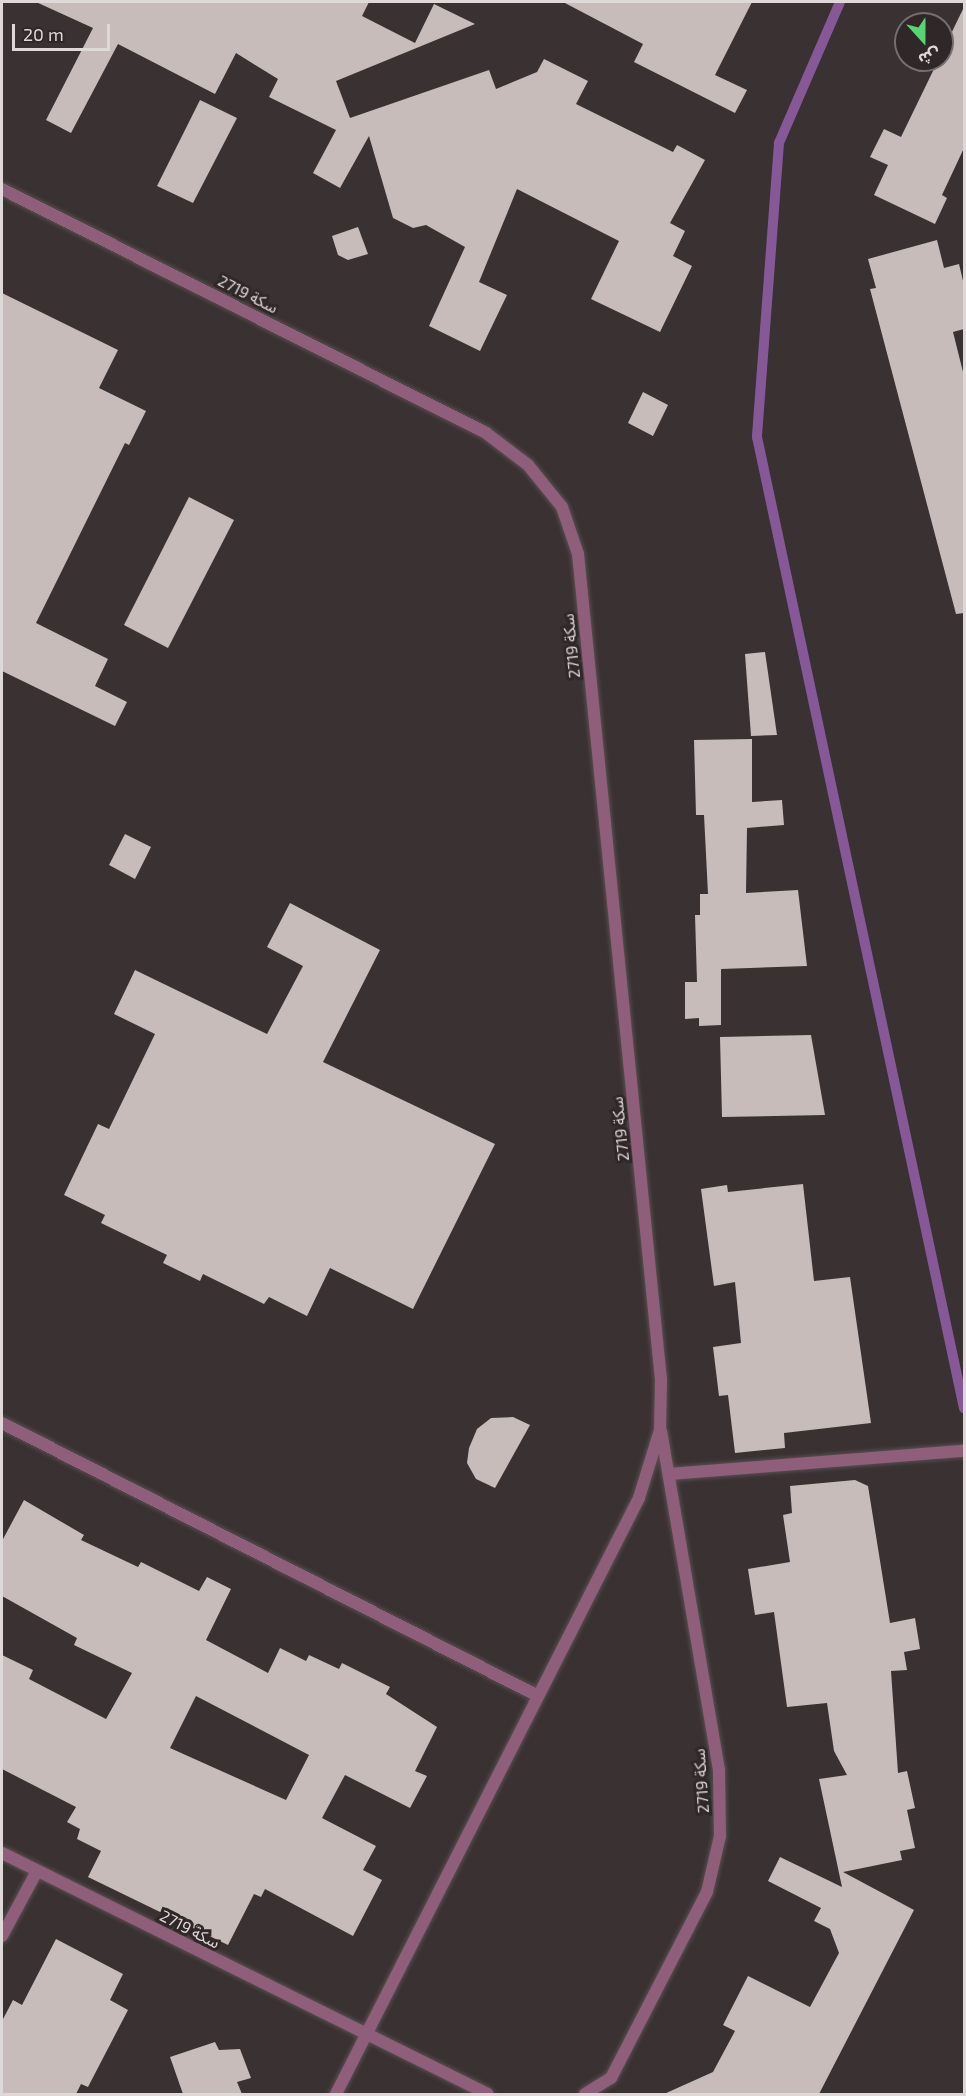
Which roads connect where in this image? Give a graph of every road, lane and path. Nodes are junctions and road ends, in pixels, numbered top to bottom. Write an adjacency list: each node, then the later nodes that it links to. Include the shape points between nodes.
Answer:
1 (2, 189): 3 (street, سكة 2719, via 486,433 528,465 562,507 578,554 587,633 661,1380)
2 (2, 1423): 6 (street)
3 (660, 1430): 5 (street, سكة 2719); 6 (street, سكة 2719, via 639,1498)
4 (964, 1451): 5 (street)
5 (669, 1474): 13 (street, سكة 2719, via 719,1770 720,1836 707,1892 611,2078)
6 (536, 1695): 10 (street, سكة 2719)
7 (2, 1853): 8 (street, سكة 2719)
8 (37, 1871): 9 (street); 10 (street, سكة 2719)
9 (2, 1936)
10 (363, 2034): 11 (street, سكة 2719); 12 (street, سكة 2719)
11 (336, 2094)
12 (488, 2094)
13 (585, 2094)

